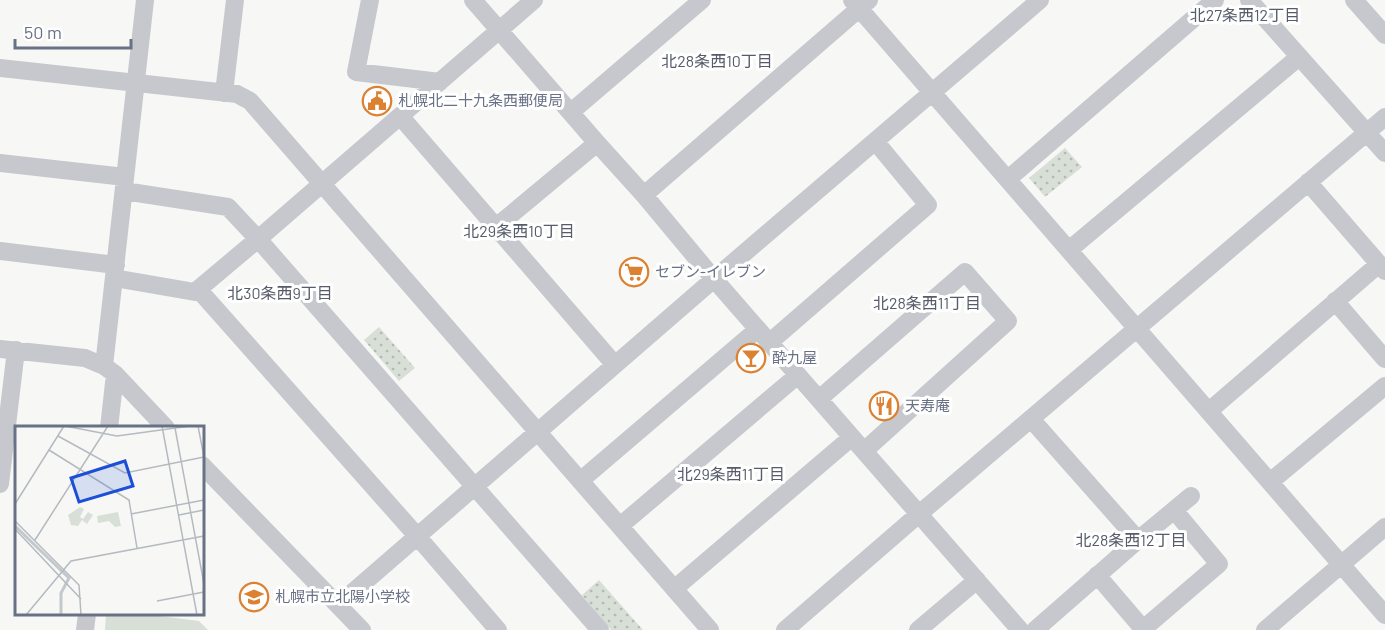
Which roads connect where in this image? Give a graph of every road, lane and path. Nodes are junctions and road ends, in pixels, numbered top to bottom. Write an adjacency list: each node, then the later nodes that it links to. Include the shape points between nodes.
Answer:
1 (145, 0): 17 (street)
2 (235, 0): 19 (street)
3 (370, 0): 16 (street, via 356,72)
4 (473, 0): 12 (street)
5 (534, 0): 12 (street)
6 (702, 0): 20 (street)
7 (1040, 0): 18 (street)
8 (1215, 0): 28 (street)
9 (1249, 0): 14 (street)
10 (1354, 0): 13 (street)
11 (860, 3): 18 (street); 32 (street)
12 (500, 30): 16 (street); 20 (street)
13 (1385, 35)
14 (1299, 57): 23 (street); 35 (street)
15 (0, 68): 17 (street)
16 (440, 82): 21 (street)
17 (136, 84): 19 (street); 31 (street)
18 (932, 92): 24 (street); 28 (street)
19 (224, 93): 30 (street, via 250,101)
20 (571, 112): 25 (street)
21 (400, 116): 30 (street); 33 (street)
22 (1385, 117): 23 (street)
23 (1367, 132): 26 (street); 29 (street)
24 (875, 141): 39 (street); 43 (street, via 928,205)
25 (597, 143): 32 (street); 33 (street)
26 (1385, 153)
27 (0, 163): 31 (street)
28 (1008, 179): 35 (street)
29 (1308, 182): 37 (street); 42 (street)
30 (322, 183): 34 (street); 55 (street)
31 (125, 184): 34 (street, via 228,207); 38 (street)
32 (645, 195): 39 (street)
33 (496, 227): 46 (street)
34 (258, 239): 40 (street); 61 (street)
35 (1069, 250): 42 (street)
36 (0, 251): 38 (street)
37 (1382, 267): 41 (street)
38 (115, 271): 40 (street, via 195,292); 47 (street)
39 (714, 279): 43 (street); 46 (street)
40 (198, 289): 67 (street)
41 (1335, 301): 45 (street); 51 (street)
42 (1137, 328): 51 (street); 52 (street)
43 (764, 335): 48 (street); 58 (street)
44 (8, 350): 47 (street, via 85,358); 60 (street)
45 (1385, 359)
46 (615, 364): 55 (street)
47 (110, 370): 53 (street); 54 (street)
48 (798, 375): 50 (street); 65 (street)
49 (1385, 386): 59 (street)
50 (819, 399): 56 (street); 56 (street, via 965,272 1008,321)
51 (1209, 411): 59 (street)
52 (1031, 418): 64 (street); 68 (street)
53 (109, 426)
54 (164, 426)
55 (537, 431): 58 (street); 61 (street)
56 (858, 444): 64 (street); 72 (street)
57 (204, 467): 73 (street)
58 (580, 481): 65 (street)
59 (1270, 482): 69 (street)
60 (0, 484)
61 (474, 486): 67 (street); 79 (street)
62 (1191, 496): 63 (street)
63 (1173, 510): 68 (street); 85 (street, via 1219,564)
64 (919, 514): 71 (street); 81 (street)
65 (620, 526): 72 (street)
66 (1385, 527): 69 (street)
67 (417, 536): 73 (street); 78 (street)
68 (1138, 540): 70 (street)
69 (1341, 565): 75 (street); 86 (street)
70 (1097, 575): 84 (street); 85 (street)
71 (977, 580): 82 (street); 83 (street)
72 (675, 589): 80 (street)
73 (338, 605): 77 (street)
74 (87, 615): 76 (street)
75 (1385, 615)
76 (85, 630)
77 (362, 630)
78 (498, 630)
79 (600, 630)
80 (710, 630)
81 (785, 630)
82 (918, 630)
83 (1020, 630)
84 (1035, 630)
85 (1144, 630)
86 (1264, 630)

